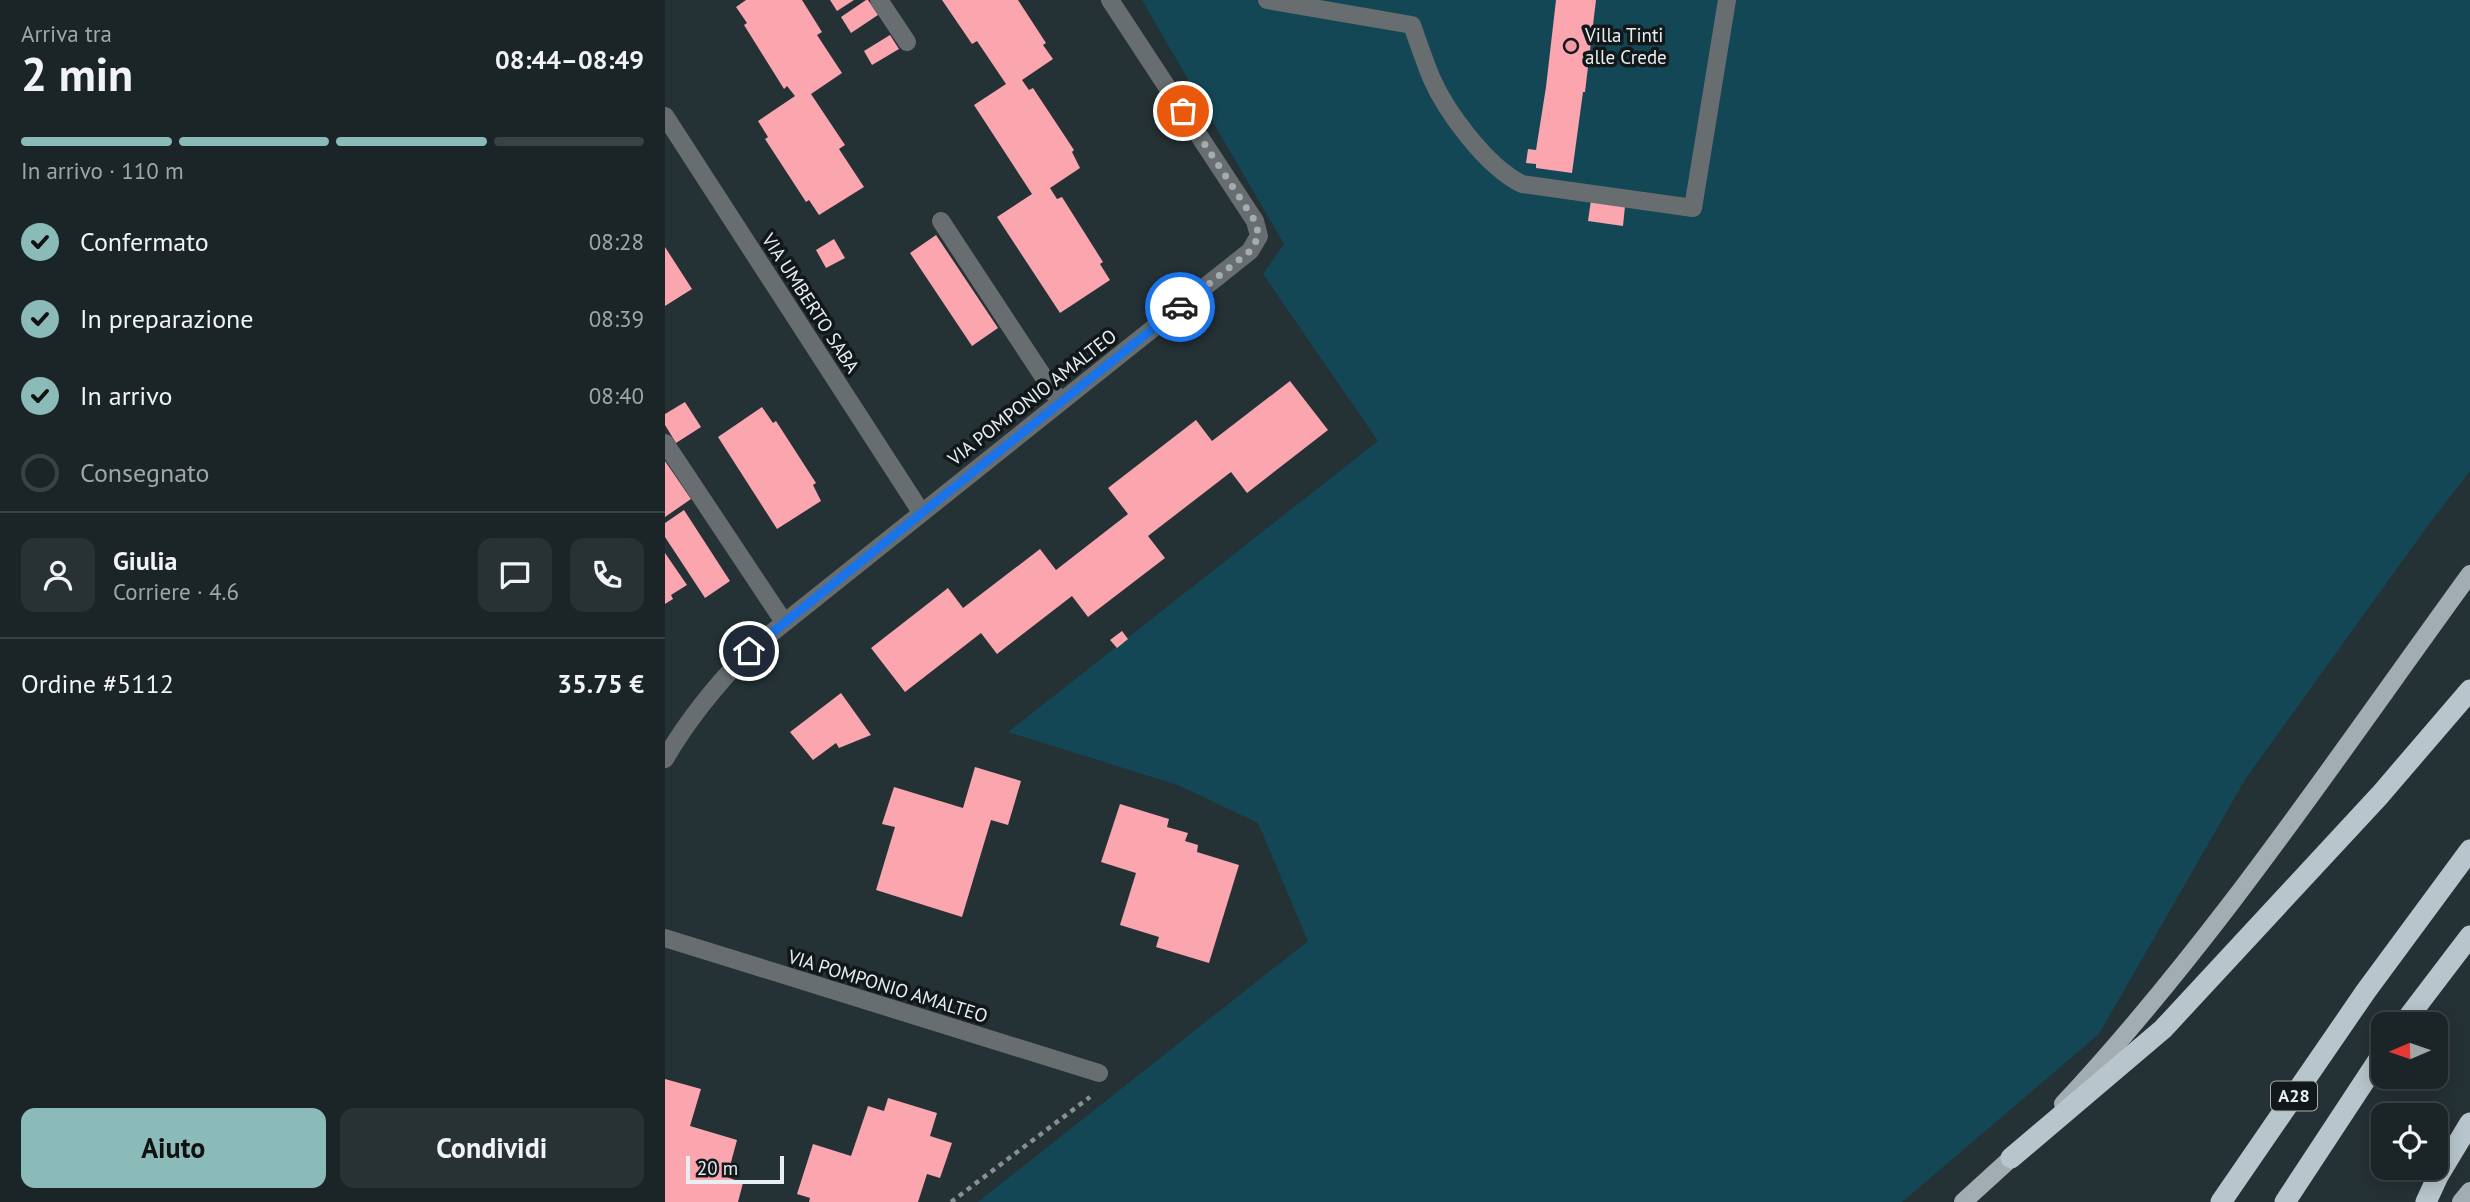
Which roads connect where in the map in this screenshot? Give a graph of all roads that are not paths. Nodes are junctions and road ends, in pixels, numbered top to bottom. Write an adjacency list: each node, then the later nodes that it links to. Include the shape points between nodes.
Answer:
1 (879, 0): 5 (street)
2 (1110, 0): 8 (street, VIA POMPONIO AMALTEO, via 1255,221 1259,236 1250,251)
3 (1267, 0): 4 (street, via 1412,25 1432,79 1451,111 1478,148 1522,184 1693,208)
4 (1727, 0)
5 (907, 42)
6 (665, 116): 10 (street, VIA UMBERTO SABA)
7 (941, 221): 8 (street)
8 (1059, 402): 10 (street, VIA POMPONIO AMALTEO)
9 (665, 443): 12 (street)
10 (921, 512): 12 (street, VIA POMPONIO AMALTEO)
11 (2470, 574): 22 (main road, via 2220,919 2115,1048)
12 (784, 622): 14 (street, VIA POMPONIO AMALTEO, via 722,679)
13 (2470, 690): 22 (highway, via 2380,795 2163,1029)
14 (665, 759)
15 (2470, 850): 25 (highway, A28)
16 (2470, 936): 18 (highway)
17 (665, 938): 20 (street, VIA POMPONIO AMALTEO)
18 (2412, 1012)
19 (2371, 1071): 26 (highway, A28)
20 (1099, 1073)
21 (2470, 1123): 27 (highway)
22 (2011, 1158): 24 (main road)
23 (2470, 1191): 28 (main road)
24 (1963, 1202)
25 (2221, 1202)
26 (2284, 1202)
27 (2426, 1202)
28 (2461, 1202)

